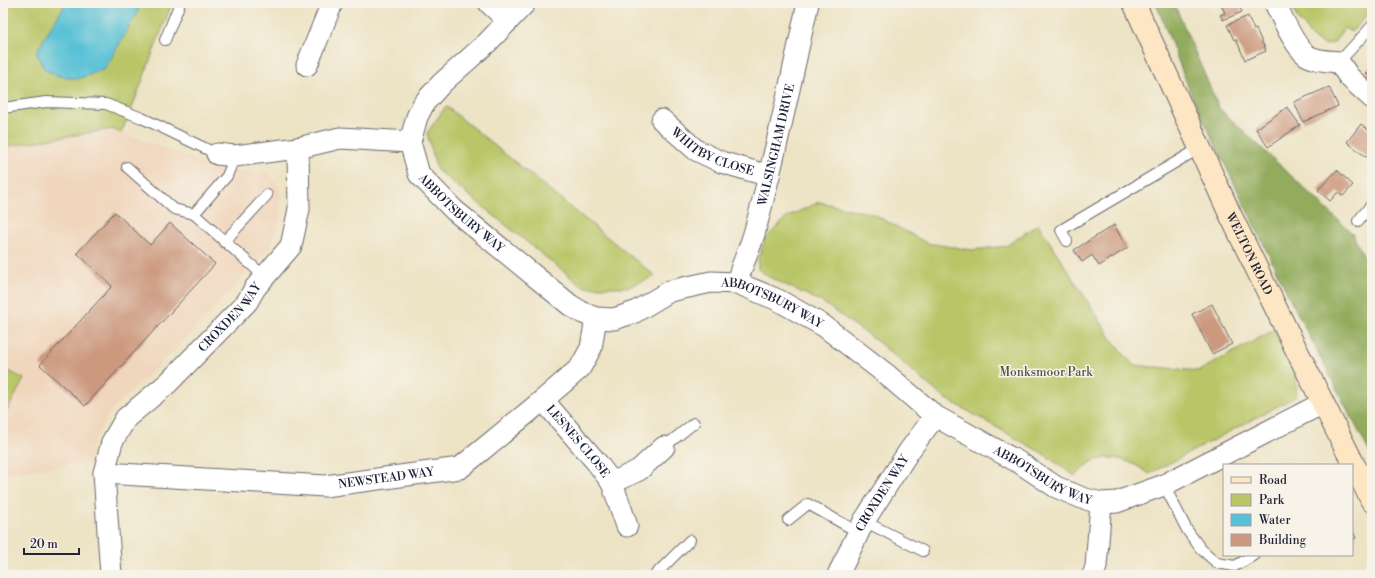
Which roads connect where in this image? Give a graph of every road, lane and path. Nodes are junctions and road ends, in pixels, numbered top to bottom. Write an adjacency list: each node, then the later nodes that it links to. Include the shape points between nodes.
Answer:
1 (180, 3): 10 (lane)
2 (332, 3): 12 (street)
3 (489, 3): 8 (street)
4 (525, 3): 8 (street)
5 (808, 3): 21 (street, WALSINGHAM DRIVE)
6 (1134, 3): 18 (street, WELTON ROAD)
7 (1275, 3): 11 (street, via 1293,39 1308,56 1322,61)
8 (508, 21): 16 (street, via 424,103)
9 (1372, 26): 11 (lane)
10 (165, 40)
11 (1339, 62): 13 (street, via 1349,77)
12 (307, 65)
13 (1372, 98)
14 (3, 108): 19 (lane, via 46,102 106,104)
15 (662, 120): 21 (street, WHITBY CLOSE, via 696,150 722,162)
16 (410, 142): 17 (street, via 340,138); 30 (street, ABBOTSBURY WAY, via 419,174 454,210 570,305)
17 (298, 148): 19 (street); 28 (street, CROXDEN WAY, via 299,209 291,246)
18 (1200, 148): 26 (lane, via 1061,230); 32 (street, WELTON ROAD, via 1286,331)
19 (226, 155): 24 (lane, via 227,176)
20 (126, 167): 24 (lane, via 174,209)
21 (769, 176): 29 (street, WALSINGHAM DRIVE)
22 (267, 195): 27 (lane)
23 (1372, 204): 25 (lane)
24 (194, 214): 27 (lane)
25 (1358, 221)
26 (1067, 241)
27 (224, 242): 28 (lane)
28 (265, 277): 36 (street, CROXDEN WAY, via 254,288 247,302 168,383 126,418 112,442)
29 (737, 283): 30 (street, ABBOTSBURY WAY, via 711,282 670,291 635,312 614,319); 33 (street, ABBOTSBURY WAY, via 778,300 824,326)
30 (596, 318): 31 (street, NEWSTEAD WAY, via 591,348 580,368)
31 (543, 400): 36 (street, NEWSTEAD WAY, via 460,468 325,486); 37 (street, LESNES CLOSE)
32 (1323, 403): 38 (street, ABBOTSBURY WAY); 39 (street, WELTON ROAD)
33 (935, 416): 40 (street, ABBOTSBURY WAY, via 1020,462 1056,487); 43 (street, CROXDEN WAY, via 909,451)
34 (694, 423): 35 (lane)
35 (664, 447): 37 (street, LESNES CLOSE, via 639,470)
36 (104, 473): 47 (street, CROXDEN WAY)
37 (612, 483): 42 (street, LESNES CLOSE)
38 (1164, 485): 40 (street, ABBOTSBURY WAY, via 1116,502); 46 (lane, via 1187,530 1216,563 1235,566)
39 (1372, 501)
40 (1101, 504): 50 (street, via 1096,567)
41 (788, 520): 43 (lane, via 808,504)
42 (627, 526)
43 (861, 527): 45 (lane); 49 (street, CROXDEN WAY)
44 (690, 540): 48 (lane)
45 (923, 551)
46 (1252, 556)
47 (111, 575)
48 (655, 575)
49 (838, 575)
50 (1093, 575)

